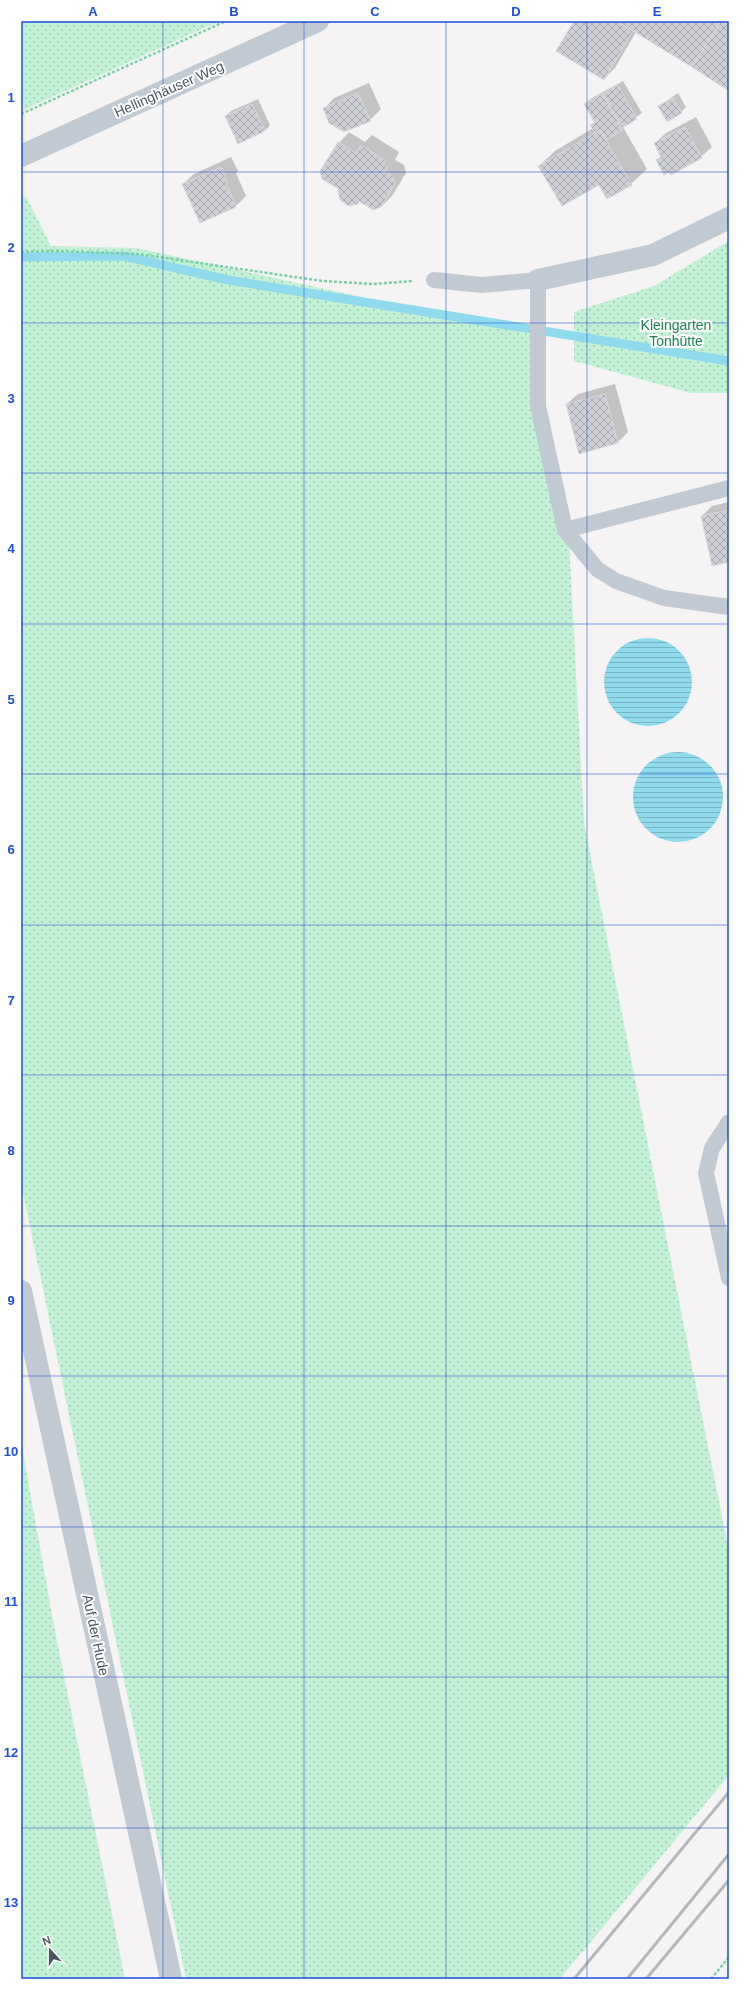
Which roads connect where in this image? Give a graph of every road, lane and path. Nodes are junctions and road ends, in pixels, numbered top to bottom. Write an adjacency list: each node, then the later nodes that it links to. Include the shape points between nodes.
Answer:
1 (226, 21): 3 (path)
2 (318, 21): 4 (street, Hellinghäuser Weg)
3 (21, 114)
4 (21, 156)
5 (729, 218): 8 (street, via 653,255)
6 (21, 252): 7 (path, via 138,254 329,281 374,284)
7 (434, 280): 8 (lane, via 482,285)
8 (538, 280): 10 (lane, via 538,406)
9 (729, 488): 10 (lane)
10 (565, 530): 11 (lane, via 597,570 616,581 664,598)
11 (729, 606)
12 (729, 1122): 13 (lane, via 712,1148 706,1173)
13 (729, 1278)
14 (21, 1291): 16 (street, Auf der Hude)
15 (729, 1957): 17 (path)
16 (171, 1979)
17 (711, 1979)

